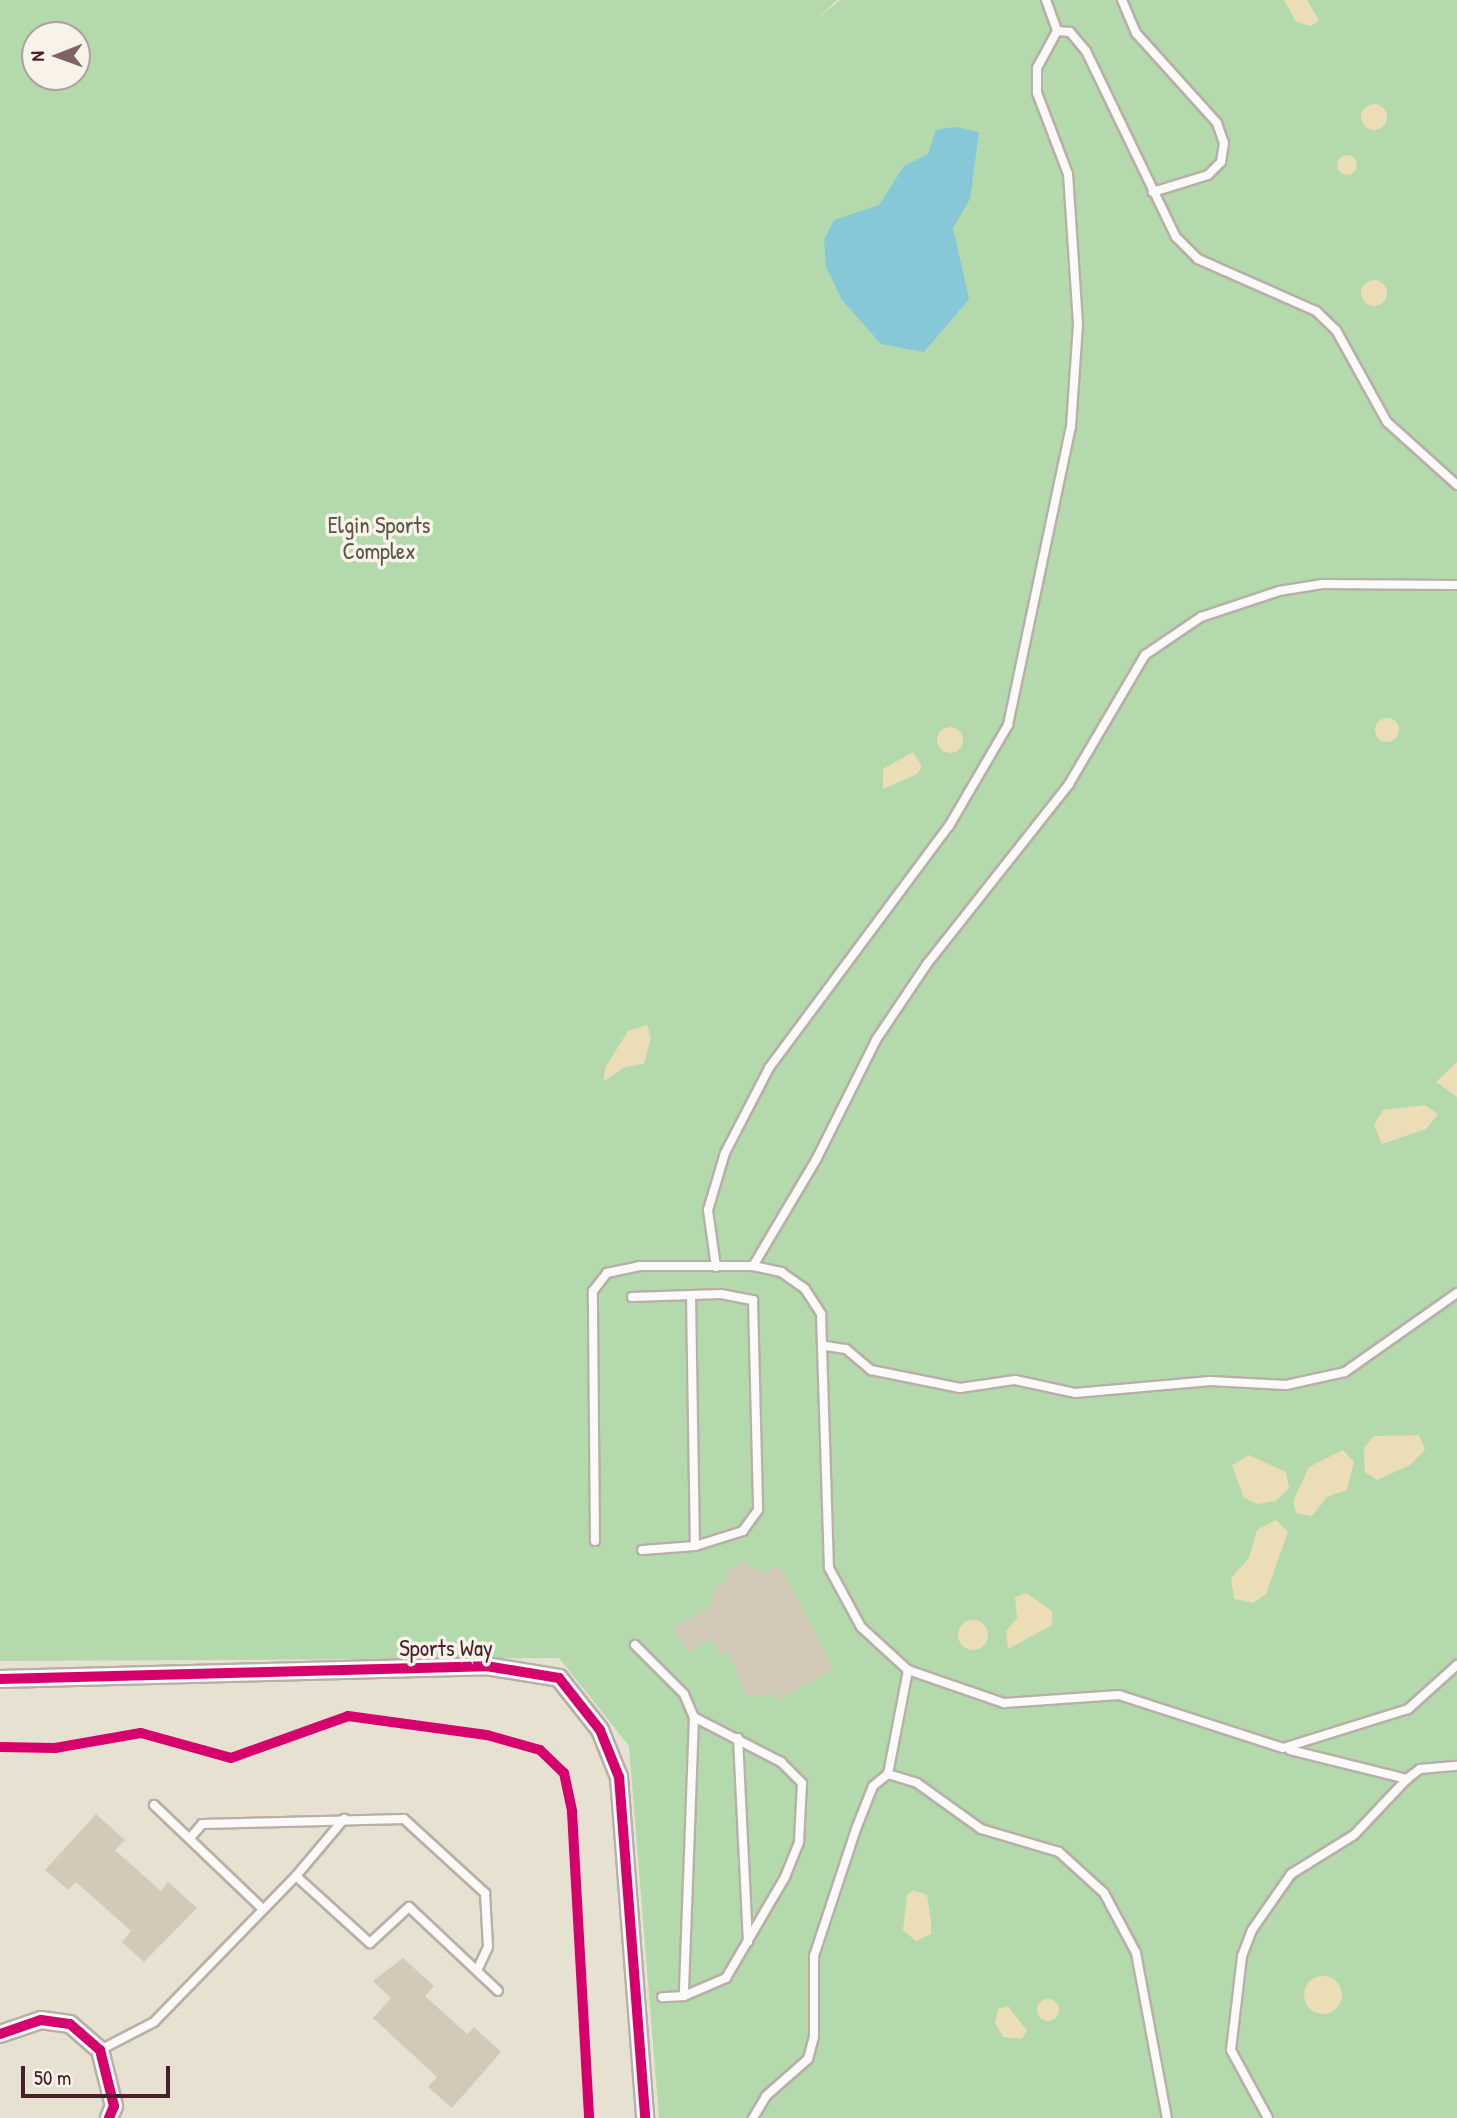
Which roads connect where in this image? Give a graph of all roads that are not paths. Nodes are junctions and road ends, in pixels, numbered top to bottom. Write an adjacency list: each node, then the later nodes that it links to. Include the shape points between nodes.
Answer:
1 (1046, 0): 3 (lane)
2 (1122, 0): 4 (lane, via 1136,33 1217,123 1224,143 1221,162 1208,175)
3 (1057, 31): 4 (lane, via 1070,33 1086,51); 8 (lane, via 1037,68 1037,93 1068,174 1075,373 1061,483 1008,725 963,806 764,1078 725,1153 708,1210)
4 (1153, 192): 5 (lane, via 1176,237 1198,259 1294,298 1326,321 1387,422)
5 (1457, 485)
6 (1457, 584): 7 (lane, via 1322,584 1279,592 1201,617 1145,655 1069,784 927,964 876,1040 817,1158)
7 (753, 1266): 8 (lane); 12 (lane, via 781,1272 805,1289 821,1314)
8 (716, 1267): 13 (lane, via 639,1266 607,1273 593,1291)
9 (1457, 1293): 12 (lane, via 1345,1372 1286,1385 1210,1381 1075,1393 1015,1380 960,1388 871,1370 846,1349)
10 (691, 1295): 11 (lane); 14 (lane); 14 (lane, via 753,1300 758,1510 743,1531)
11 (632, 1297)
12 (826, 1346): 18 (lane, via 829,1568 861,1627)
13 (595, 1541)
14 (695, 1546): 15 (lane)
15 (642, 1550)
16 (635, 1645): 20 (lane, via 671,1677)
17 (1457, 1665): 22 (lane, via 1408,1709)
18 (908, 1670): 22 (lane, via 1003,1703 1119,1695); 24 (lane)
19 (0, 1679): 39 (street, Sports Way, via 486,1666 559,1678 600,1730 618,1777)
20 (694, 1717): 21 (lane); 34 (lane)
21 (738, 1738): 31 (lane); 31 (lane, via 781,1762 802,1783 800,1842)
22 (1283, 1748): 25 (lane)
23 (1457, 1766): 25 (lane, via 1420,1769)
24 (888, 1774): 40 (lane, via 873,1786 814,1956 814,2037 808,2059 766,2096); 41 (lane, via 917,1783 981,1829 1059,1852 1104,1893 1136,1953)
25 (1407, 1779): 42 (lane, via 1354,1835 1291,1874 1252,1930 1242,1956 1231,2050)
26 (154, 1805): 28 (lane)
27 (344, 1819): 28 (lane, via 202,1824); 29 (lane); 32 (lane, via 404,1819 485,1894 488,1947)
28 (190, 1838): 30 (lane)
29 (296, 1876): 30 (lane); 32 (lane, via 370,1944 409,1907)
30 (263, 1909): 37 (lane, via 154,2022)
31 (748, 1942): 34 (lane, via 726,1978)
32 (477, 1971): 33 (lane)
33 (498, 1991)
34 (684, 1996): 35 (lane)
35 (662, 1997)
36 (0, 2034): 37 (street, via 41,2020 70,2024)
37 (100, 2050): 38 (street, via 114,2106)
38 (109, 2118)
39 (645, 2118)
40 (753, 2118)
41 (1167, 2118)
42 (1268, 2118)

